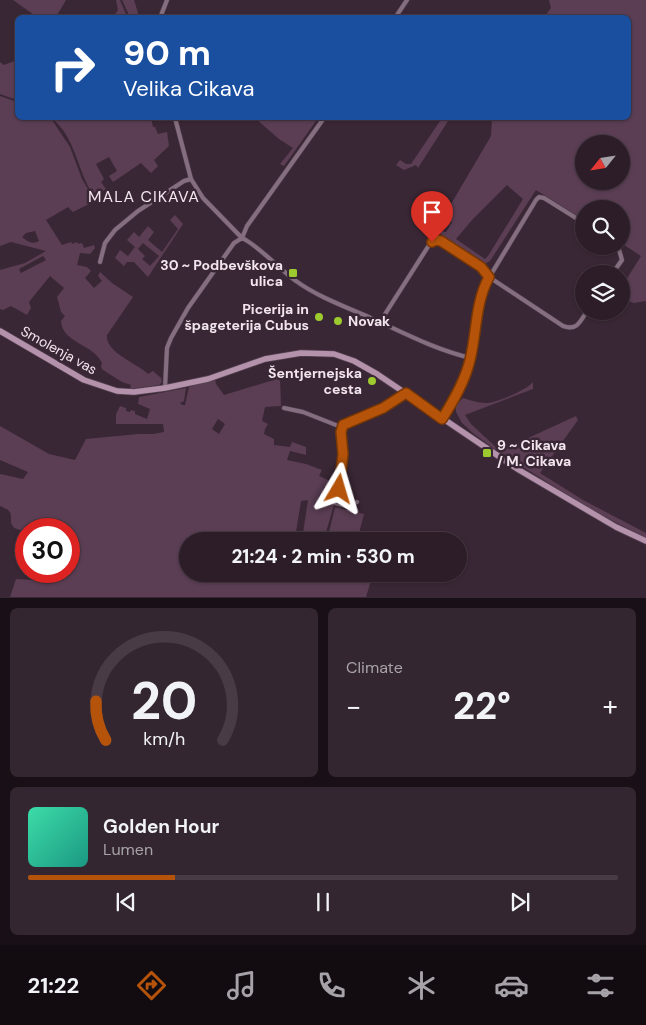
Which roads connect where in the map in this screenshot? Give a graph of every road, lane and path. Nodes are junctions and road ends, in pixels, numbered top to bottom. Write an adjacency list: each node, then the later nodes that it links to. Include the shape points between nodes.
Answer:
1 (167, 0): 3 (street)
2 (407, 0): 4 (street)
3 (161, 15)
4 (397, 15)
5 (176, 120): 7 (street)
6 (323, 120): 9 (street, via 247,226)
7 (191, 179): 9 (street, via 203,198); 10 (street, via 138,211 115,230 104,242)
8 (575, 218): 11 (street, via 539,197)
9 (242, 238): 13 (street, via 309,289); 16 (street, via 234,243 171,338 167,348)
10 (100, 262)
11 (489, 277): 12 (street, via 570,328); 13 (street, via 481,267 436,240); 15 (street, via 480,298)
12 (581, 320)
13 (380, 322): 15 (street)
14 (0, 331): 16 (main road, Smolenja vas, via 71,373 100,386 134,392)
15 (471, 358): 19 (street, via 458,392)
16 (165, 388): 17 (main road, via 208,379 281,355 314,353 334,354 354,361)
17 (406, 393): 19 (main road); 20 (street, via 383,408)
18 (284, 408): 20 (street, via 304,412)
19 (442, 419): 22 (main road, via 540,483)
20 (341, 427): 21 (street, via 343,454 335,503 347,506)
21 (357, 502)
22 (646, 541)

